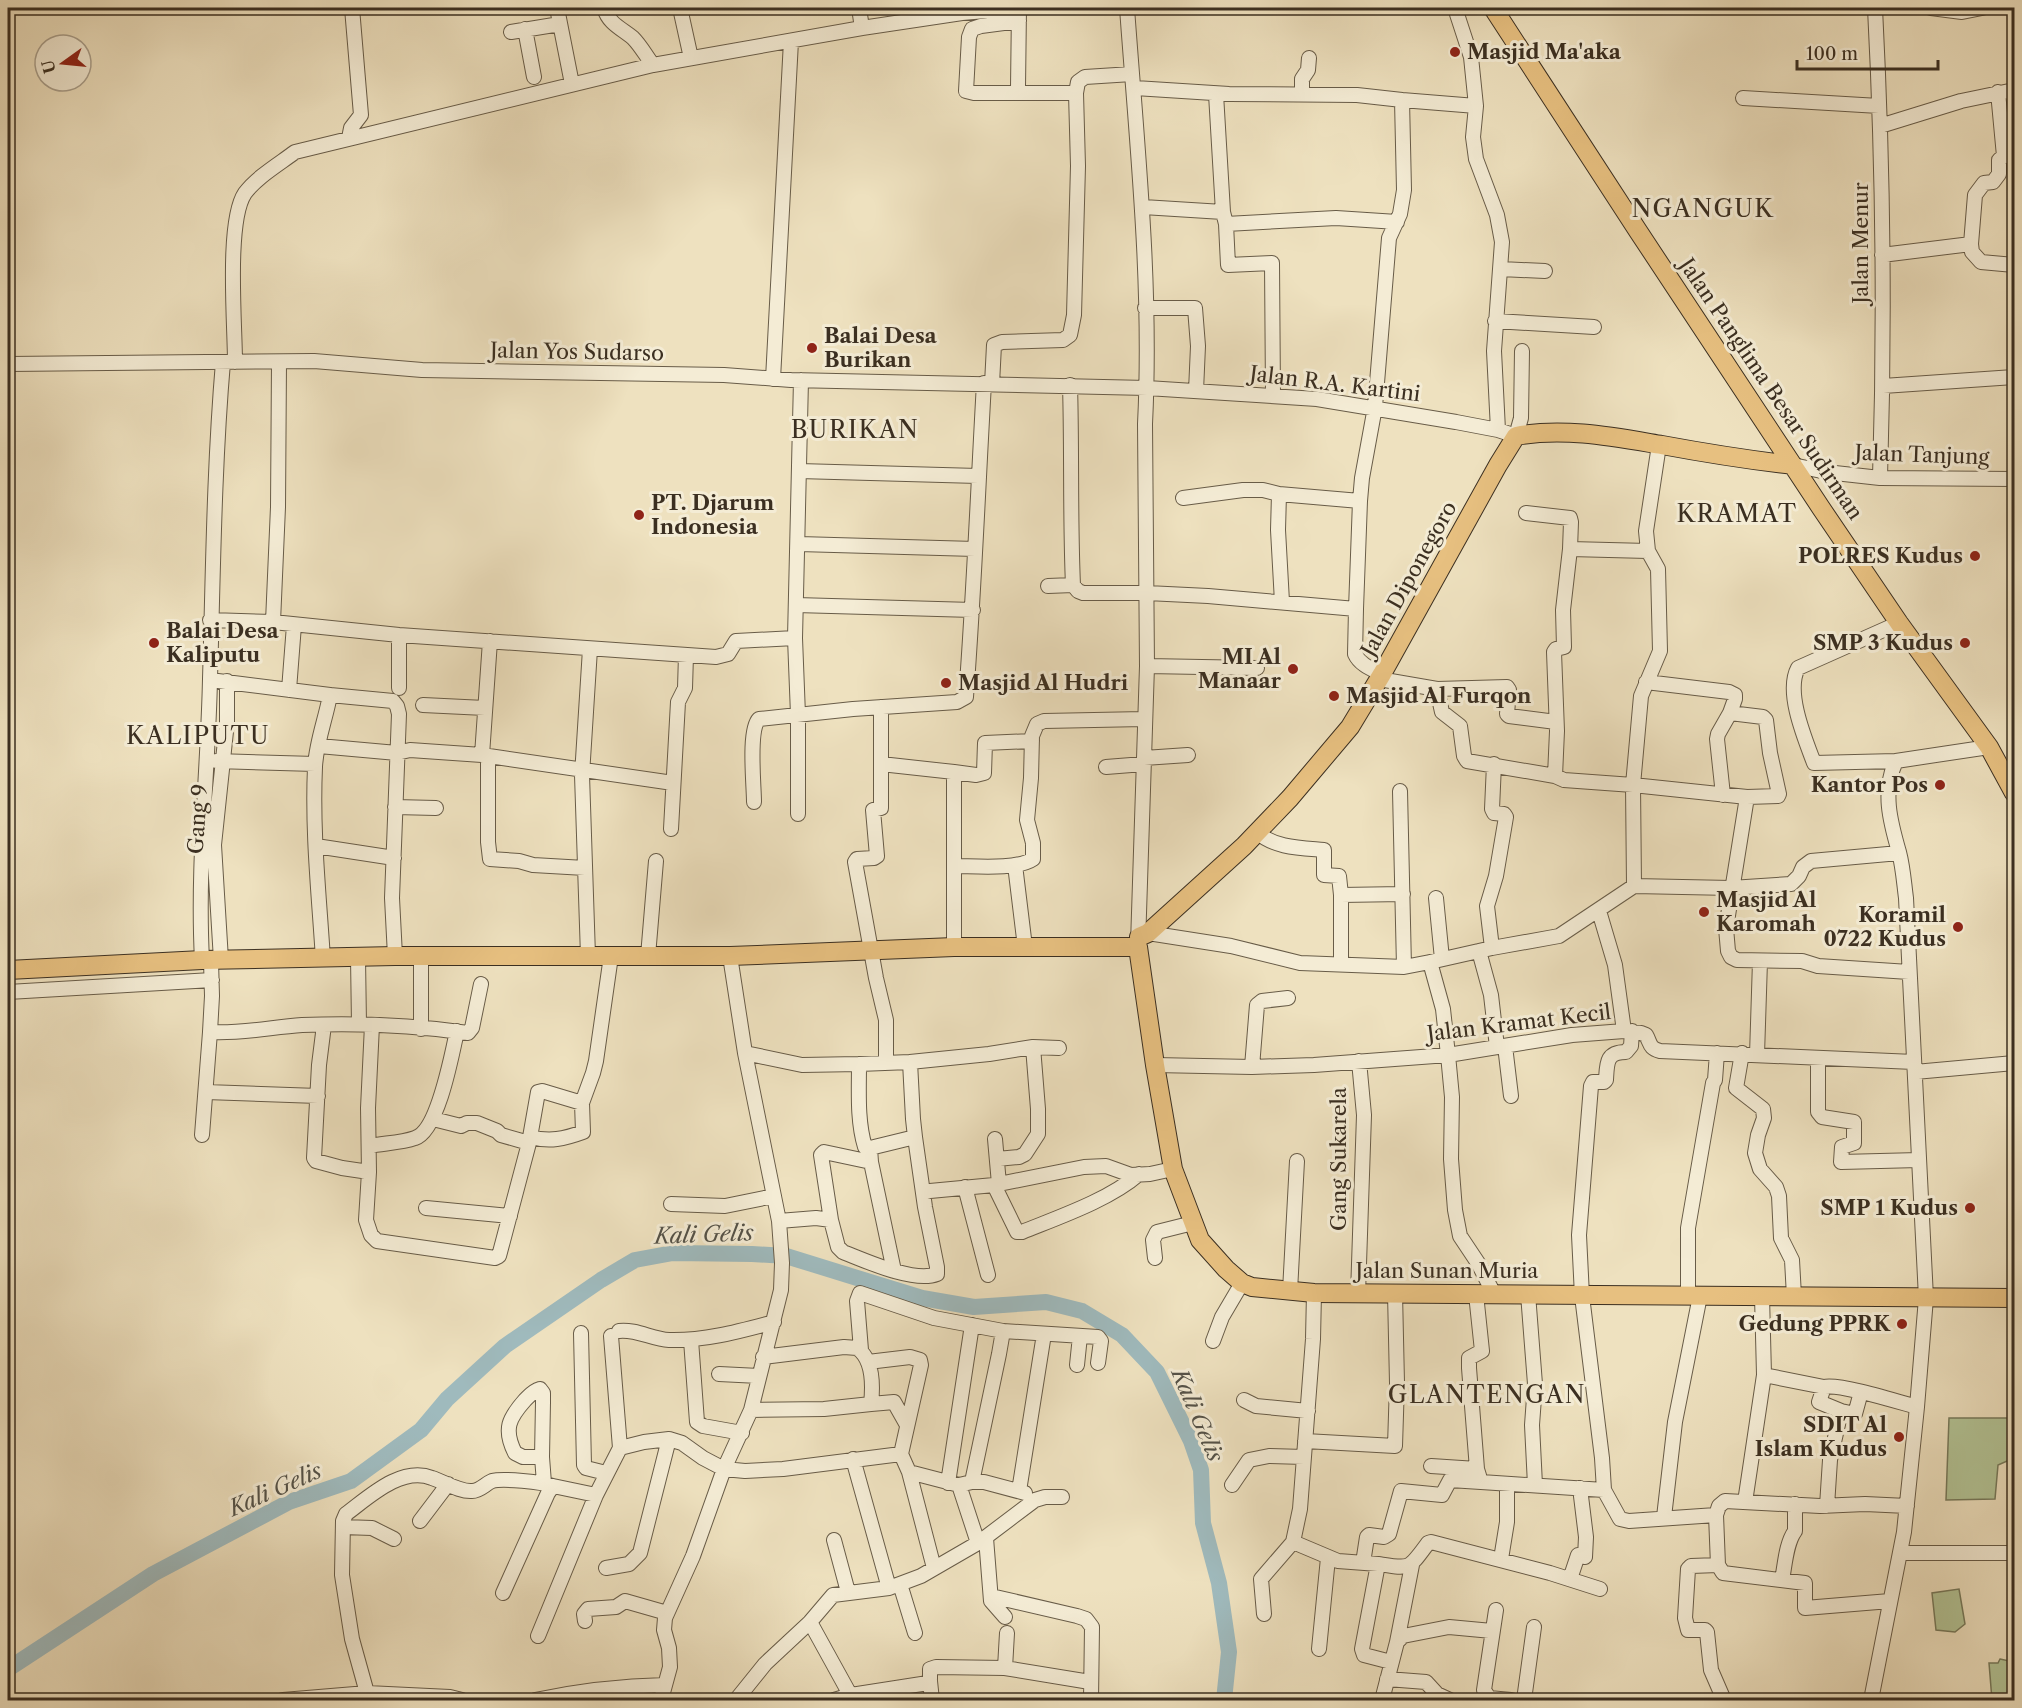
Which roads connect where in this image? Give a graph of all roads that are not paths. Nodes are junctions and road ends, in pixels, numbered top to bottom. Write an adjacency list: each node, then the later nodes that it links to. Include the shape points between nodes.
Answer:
1 (352, 8): 36 (street, via 361,115)
2 (557, 8): 13 (street)
3 (604, 8): 20 (street)
4 (680, 8): 18 (street)
5 (859, 8): 14 (street)
6 (1127, 8): 21 (street)
7 (1455, 8): 33 (street, via 1471,57)
8 (1493, 8): 66 (main road, Jalan Panglima Besar Sudirman)
9 (1875, 8): 34 (street, Jalan Menur)
10 (1931, 8): 11 (street, via 1962,12)
11 (1982, 8)
12 (1019, 13): 14 (street, via 962,14); 27 (street); 27 (street, via 972,29 966,91)
13 (560, 24): 15 (street); 23 (street)
14 (862, 28): 17 (street)
15 (525, 29): 16 (street); 22 (street)
16 (511, 32)
17 (791, 41): 18 (street); 54 (street)
18 (691, 58): 20 (street)
19 (1309, 58): 30 (street)
20 (652, 65): 23 (street)
21 (1132, 74): 24 (street); 28 (street, via 1085,77 1078,82)
22 (534, 76)
23 (572, 84): 36 (street)
24 (1135, 88): 29 (street); 38 (street)
25 (2014, 90): 26 (street)
26 (1998, 92): 35 (street); 37 (street)
27 (1021, 93): 28 (street)
28 (1076, 93): 56 (street, via 1076,252 1070,335 1063,340 994,345)
29 (1216, 94): 30 (street); 39 (street)
30 (1302, 94): 32 (street)
31 (1743, 98): 34 (street)
32 (1402, 100): 33 (street); 40 (street, via 1404,190)
33 (1476, 106): 44 (street, via 1476,159 1497,215)
34 (1879, 106): 35 (street, Jalan Menur)
35 (1880, 126): 42 (street, Jalan Menur)
36 (349, 138): 50 (street, via 295,152 245,194 236,224)
37 (2009, 156): 41 (street, via 1999,160 1999,174 1994,182 1984,183 1976,195)
38 (1143, 207): 39 (street); 46 (street)
39 (1225, 218): 40 (street); 61 (street, via 1228,265 1272,264)
40 (1397, 222): 62 (street, via 1389,238)
41 (1971, 243): 42 (street); 43 (street, via 1972,252 1981,262)
42 (1882, 255): 58 (street, Jalan Menur)
43 (2014, 265)
44 (1501, 269): 45 (street); 47 (street)
45 (1545, 272)
46 (1145, 308): 59 (street); 60 (street, via 1195,308)
47 (1495, 321): 48 (street); 63 (street)
48 (1594, 327)
49 (1522, 351): 64 (street, via 1522,414)
50 (229, 362): 51 (street, Jalan Yos Sudarso); 52 (street, Jalan Yos Sudarso); 86 (street, via 219,413)
51 (279, 362): 54 (street, Jalan Yos Sudarso, via 422,370); 87 (street)
52 (8, 364)
53 (2014, 377): 58 (street)
54 (773, 379): 55 (street, Jalan Yos Sudarso)
55 (801, 380): 56 (street, Jalan Yos Sudarso); 67 (street)
56 (988, 384): 57 (street, Jalan Yos Sudarso); 68 (street)
57 (1070, 385): 59 (street, Jalan Yos Sudarso); 79 (street)
58 (1883, 386): 69 (street, Jalan Menur)
59 (1147, 388): 60 (street, Jalan R.A. Kartini); 81 (street)
60 (1196, 391): 61 (street, Jalan R.A. Kartini)
61 (1273, 396): 62 (street, Jalan R.A. Kartini)
62 (1375, 407): 63 (street, Jalan R.A. Kartini); 73 (street)
63 (1498, 430): 64 (street, Jalan R.A. Kartini)
64 (1516, 436): 65 (main road, via 1560,432); 97 (main road, Jalan Diponegoro)
65 (1659, 445): 66 (main road); 78 (street, via 1646,531)
66 (1793, 465): 69 (street, Jalan Tanjung); 88 (main road, Jalan Panglima Besar Sudirman)
67 (800, 471): 68 (street); 75 (street)
68 (978, 476): 76 (street)
69 (1880, 478): 70 (street, Jalan Tanjung)
70 (2014, 479)
71 (1279, 494): 72 (street, via 1243,490); 73 (street); 82 (street)
72 (1183, 498)
73 (1360, 501): 84 (street)
74 (1526, 513): 77 (street, via 1570,518)
75 (798, 544): 76 (street); 83 (street)
76 (975, 549): 85 (street)
77 (1570, 549): 78 (street); 111 (street, via 1563,610 1564,647 1554,652)
78 (1648, 550): 100 (street, via 1658,569 1660,651)
79 (1073, 585): 80 (street); 81 (street, via 1083,593)
80 (1048, 586)
81 (1147, 593): 82 (street); 95 (street)
82 (1282, 602): 84 (street)
83 (796, 605): 85 (street); 91 (street)
84 (1356, 609): 97 (street, via 1355,654)
85 (973, 610): 106 (street, via 966,696 957,702)
86 (210, 620): 87 (street); 98 (street)
87 (273, 622): 89 (street)
88 (1899, 623): 114 (main road, Jalan Panglima Besar Sudirman); 120 (street, via 1798,668 1794,675 1795,698 1814,763)
89 (294, 625): 90 (street); 103 (street)
90 (399, 635): 92 (street); 101 (street)
91 (795, 638): 94 (street, via 736,641 724,656); 109 (street)
92 (490, 641): 93 (street); 107 (street)
93 (590, 649): 94 (street); 126 (street)
94 (686, 655): 129 (street, via 685,688 678,702)
95 (1147, 666): 96 (street); 110 (street)
96 (1257, 668)
97 (1381, 676): 102 (street); 140 (main road, Jalan Diponegoro, via 1350,727)
98 (210, 680): 99 (street); 121 (street)
99 (227, 681): 103 (street); 118 (street, Gang 9)
100 (1646, 682): 108 (street, via 1732,693 1735,699); 130 (street, via 1641,696)
101 (399, 688)
102 (1437, 689): 111 (street, via 1507,687 1509,716); 124 (street, via 1442,712 1460,726 1467,761)
103 (290, 690): 104 (street)
104 (330, 695): 113 (street); 115 (street, via 393,701 399,714)
105 (423, 705): 107 (street)
106 (881, 707): 109 (street); 123 (street)
107 (485, 708): 116 (street)
108 (1730, 713): 133 (street, via 1717,739); 134 (street, via 1766,720 1779,794)
109 (798, 715): 135 (street, via 761,718 756,722); 138 (street)
110 (1144, 719): 112 (street, via 1040,722 1034,728); 119 (street)
111 (1556, 722): 128 (street)
112 (1032, 741): 127 (street, via 985,743 984,773); 145 (street, via 1027,824 1034,856 1029,862)
113 (319, 746): 115 (street); 122 (street)
114 (1989, 747): 120 (street); 132 (main road, Jalan Panglima Besar Sudirman)
115 (397, 753): 116 (street, via 410,750); 136 (street)
116 (485, 755): 126 (street); 147 (street, via 490,859)
117 (1188, 755): 119 (street)
118 (223, 761): 121 (street); 122 (street); 167 (street, Gang 9, via 214,844)
119 (1144, 761): 125 (street); 154 (street)
120 (1896, 761): 142 (street, via 1887,798)
121 (205, 762): 167 (street, via 199,909)
122 (315, 764): 141 (street)
123 (881, 764): 127 (street); 158 (street, via 881,808 873,810 877,856 855,862)
124 (1494, 764): 128 (street); 157 (street, via 1492,809 1506,817 1487,906)
125 (1106, 767)
126 (582, 771): 129 (street); 147 (street)
127 (954, 772): 146 (street)
128 (1555, 777): 130 (street)
129 (673, 783): 139 (street)
130 (1633, 785): 133 (street); 148 (street)
131 (1400, 791): 150 (street)
132 (2014, 793)
133 (1723, 795): 134 (street)
134 (1747, 797): 149 (street)
135 (754, 802)
136 (395, 807): 137 (street); 143 (street)
137 (436, 808)
138 (798, 814)
139 (671, 830)
140 (1257, 832): 151 (street, via 1265,840 1324,850 1324,875 1339,876); 154 (main road, Jalan Diponegoro)
141 (316, 846): 143 (street); 166 (street)
142 (1899, 854): 149 (street, via 1810,861 1791,884); 173 (street, via 1906,898)
143 (394, 858): 159 (street)
144 (656, 861): 163 (street)
145 (1015, 865): 146 (street); 156 (street)
146 (954, 866): 155 (street)
147 (585, 868): 161 (street)
148 (1634, 886): 149 (street); 153 (street)
149 (1731, 888): 169 (street, via 1726,927 1728,951 1737,960)
150 (1403, 894): 151 (street); 171 (street)
151 (1341, 895): 170 (street)
152 (1436, 898): 168 (street)
153 (1599, 910): 157 (street, via 1559,936); 181 (street)
154 (1142, 939): 156 (main road); 170 (street, via 1231,946 1300,963); 198 (main road)
155 (954, 947): 156 (main road); 158 (main road)
156 (1025, 947)
157 (1486, 949): 168 (street); 184 (street)
158 (871, 951): 164 (main road); 194 (street, via 886,1020)
159 (395, 956): 160 (main road); 165 (main road)
160 (422, 956): 161 (main road); 180 (street)
161 (588, 956): 162 (main road)
162 (611, 956): 163 (main road); 204 (street, via 596,1061)
163 (648, 956): 164 (main road)
164 (730, 956): 187 (street)
165 (358, 958): 166 (main road); 179 (street)
166 (323, 959): 167 (main road)
167 (211, 960): 172 (main road); 174 (street)
168 (1436, 961): 171 (street); 190 (street)
169 (1760, 961): 173 (street); 191 (street)
170 (1341, 964): 171 (street)
171 (1404, 966)
172 (8, 970)
173 (1909, 972): 200 (street)
174 (212, 980): 176 (street); 182 (street)
175 (481, 984): 183 (street, via 472,1029 468,1033)
176 (8, 992)
177 (1288, 998): 199 (street, via 1262,1000 1257,1005)
178 (324, 1025): 179 (street); 182 (street); 202 (street)
179 (366, 1025): 180 (street); 210 (street)
180 (421, 1029): 183 (street)
181 (1628, 1031): 184 (street, Jalan Kramat Kecil); 188 (street, Jalan Kramat Kecil, via 1646,1035 1652,1049); 238 (street, via 1631,1046 1626,1052 1612,1055 1606,1080 1591,1086 1579,1235)
182 (210, 1032): 201 (street)
183 (457, 1032): 205 (street)
184 (1501, 1046): 190 (street, Jalan Kramat Kecil); 203 (street)
185 (1033, 1047): 186 (street); 195 (street); 212 (street, via 1038,1134 1025,1154)
186 (1059, 1048)
187 (745, 1053): 197 (street, via 802,1065); 221 (street)
188 (1716, 1053): 189 (street, Jalan Kramat Kecil); 239 (street, via 1715,1080 1688,1228)
189 (1742, 1053): 191 (street, Jalan Kramat Kecil); 241 (street, via 1736,1088 1763,1108 1755,1153 1760,1169 1779,1196 1781,1238 1792,1260)
190 (1448, 1055): 193 (street, Jalan Kramat Kecil); 236 (street, via 1451,1160 1458,1227 1478,1263)
191 (1757, 1055): 192 (street, Jalan Kramat Kecil)
192 (1818, 1058): 200 (street, Jalan Kramat Kecil); 214 (street, via 1818,1112 1854,1122 1854,1143 1842,1147 1840,1162)
193 (1359, 1061): 199 (street, Jalan Kramat Kecil); 235 (street, Gang Sukarela, via 1364,1115)
194 (886, 1062): 195 (street); 197 (street)
195 (910, 1062): 207 (street)
196 (2014, 1063): 200 (street, Jalan Kramat Kecil)
197 (859, 1064): 211 (street, via 862,1135)
198 (1155, 1065): 199 (street, Jalan Kramat Kecil); 215 (main road)
199 (1252, 1067)
200 (1915, 1067): 214 (street)
201 (206, 1092): 202 (street); 206 (street)
202 (318, 1096): 216 (street, via 315,1160)
203 (1511, 1096)
204 (582, 1103): 209 (street, via 583,1132 558,1140); 209 (street, via 540,1090)
205 (433, 1119): 209 (street, via 459,1126 477,1123 501,1135); 210 (street, via 426,1132 416,1138)
206 (202, 1135)
207 (915, 1137): 211 (street); 220 (street)
208 (995, 1139): 212 (street)
209 (530, 1140): 224 (street)
210 (369, 1146): 216 (street)
211 (870, 1155): 225 (street, via 821,1155); 229 (street)
212 (996, 1159): 218 (street)
213 (1297, 1161): 232 (street)
214 (1919, 1161): 242 (street)
215 (1173, 1169): 217 (street); 227 (main road)
216 (369, 1172): 224 (street, via 366,1220 371,1235 378,1241 495,1258 501,1253)
217 (1139, 1174): 218 (street, via 1107,1166 1084,1167); 218 (street, via 1110,1194 1022,1232 1017,1232)
218 (997, 1185): 219 (street)
219 (965, 1187): 220 (street); 230 (street)
220 (923, 1193): 229 (street, via 937,1274 930,1277)
221 (774, 1196): 222 (street, via 725,1206); 226 (street)
222 (671, 1204)
223 (426, 1208): 224 (street)
224 (510, 1216)
225 (831, 1220): 226 (street); 229 (street, via 843,1252)
226 (778, 1221): 244 (street, via 781,1290)
227 (1193, 1223): 228 (street, via 1157,1232 1153,1239); 231 (main road, via 1200,1240)
228 (1155, 1258)
229 (894, 1271)
230 (988, 1275)
231 (1242, 1283): 232 (main road, Jalan Sunan Muria); 251 (street)
232 (1290, 1291): 233 (main road, Jalan Sunan Muria)
233 (1314, 1293): 235 (main road, Jalan Sunan Muria); 266 (street)
234 (1395, 1293): 235 (main road, Jalan Sunan Muria); 236 (main road, Jalan Sunan Muria); 270 (street, via 1395,1446)
235 (1358, 1294)
236 (1485, 1294): 237 (main road, Jalan Sunan Muria); 280 (street, via 1482,1351 1469,1358)
237 (1528, 1294): 238 (main road, Jalan Sunan Muria); 286 (street, via 1535,1384)
238 (1582, 1296): 239 (main road, Jalan Sunan Muria); 288 (street)
239 (1694, 1296): 240 (main road, Jalan Sunan Muria); 298 (street)
240 (1762, 1296): 241 (main road, Jalan Sunan Muria); 257 (street)
241 (1794, 1296): 242 (main road, Jalan Sunan Muria)
242 (1926, 1298): 243 (main road, Jalan Sunan Muria); 263 (street)
243 (2014, 1298)
244 (774, 1322): 250 (street); 253 (street)
245 (972, 1325): 246 (street); 252 (street, via 934,1318 860,1293 857,1301); 281 (street)
246 (1003, 1331): 248 (street); 281 (street)
247 (581, 1333): 279 (street, via 584,1465)
248 (1044, 1334): 249 (street); 289 (street)
249 (1080, 1336): 254 (street, via 1100,1337); 255 (street)
250 (691, 1340): 268 (street, via 698,1422); 271 (street, via 666,1340 626,1330 615,1334)
251 (1213, 1341)
252 (865, 1356): 253 (street, via 858,1348 844,1347); 262 (street); 267 (street, via 920,1359)
253 (763, 1358): 258 (street)
254 (1098, 1363)
255 (1077, 1365)
256 (719, 1374): 258 (street)
257 (1764, 1375): 259 (street); 293 (street)
258 (759, 1376): 264 (street)
259 (1824, 1387): 260 (street); 265 (street, via 1819,1402)
260 (1862, 1392): 263 (street); 265 (street, via 1855,1414)
261 (1244, 1400): 266 (street, via 1256,1406)
262 (871, 1404): 264 (street); 267 (street, via 894,1402)
263 (1917, 1407): 296 (street)
264 (752, 1410): 268 (street)
265 (1841, 1410): 295 (street, via 1830,1460)
266 (1308, 1411): 270 (street)
267 (907, 1425): 272 (street)
268 (742, 1433): 277 (street)
269 (669, 1439): 271 (street); 277 (street); 313 (street, via 640,1553 629,1564)
270 (1305, 1441): 274 (street)
271 (620, 1448): 279 (street)
272 (901, 1454): 275 (street); 278 (street)
273 (542, 1457): 273 (street, via 514,1453 509,1426 514,1413 531,1393 540,1389); 283 (street)
274 (1304, 1457): 285 (street, via 1249,1460); 304 (street)
275 (853, 1459): 277 (street, via 774,1469); 317 (street)
276 (1431, 1466): 280 (street)
277 (724, 1469): 324 (street, via 693,1556)
278 (909, 1472): 281 (street); 314 (street)
279 (606, 1473): 290 (street)
280 (1479, 1476): 284 (street); 309 (street, via 1450,1480 1442,1495 1401,1491 1389,1534 1384,1538 1367,1537)
281 (959, 1483): 289 (street, via 984,1482); 303 (street)
282 (448, 1484): 283 (street, via 467,1491 476,1491 492,1481); 299 (street); 300 (street, via 425,1475 398,1479 346,1514)
283 (548, 1484): 290 (street); 320 (street)
284 (1507, 1484): 286 (street); 308 (street, via 1507,1522)
285 (1232, 1485)
286 (1535, 1485): 287 (street)
287 (1580, 1488): 288 (street); 315 (street, via 1586,1557 1578,1555)
288 (1604, 1490): 298 (street, via 1620,1519)
289 (1019, 1491): 292 (street)
290 (596, 1495): 333 (street)
291 (1062, 1497): 292 (street)
292 (1041, 1498): 303 (street)
293 (1745, 1502): 294 (street); 297 (street, via 1725,1501)
294 (1795, 1504): 295 (street); 316 (street, via 1795,1531)
295 (1827, 1506): 296 (street)
296 (1906, 1506): 305 (street)
297 (1716, 1515): 298 (street); 312 (street)
298 (1664, 1517)
299 (420, 1521)
300 (343, 1527): 301 (street, via 372,1528); 343 (street, via 342,1575 352,1639)
301 (394, 1539)
302 (834, 1540): 319 (street)
303 (982, 1540): 314 (street); 321 (street)
304 (1293, 1542): 307 (street); 325 (street, via 1261,1580)
305 (1900, 1553): 306 (street); 322 (street)
306 (2014, 1553)
307 (1328, 1558): 309 (street); 335 (street)
308 (1501, 1559): 311 (street, via 1431,1542); 315 (street)
309 (1363, 1563): 310 (street)
310 (1378, 1564): 311 (street, via 1404,1568); 336 (street, via 1362,1649 1364,1655)
311 (1412, 1565): 334 (street)
312 (1718, 1565): 316 (street, via 1723,1573); 357 (street, via 1689,1569 1685,1618 1688,1630 1707,1632 1711,1670)
313 (606, 1568)
314 (934, 1568): 317 (street)
315 (1570, 1579): 318 (street)
316 (1782, 1580): 322 (street, via 1805,1582 1805,1608)
317 (895, 1586): 319 (street); 331 (street)
318 (1600, 1589)
319 (848, 1592): 328 (street, via 832,1595)
320 (503, 1593)
321 (991, 1596): 326 (street, via 992,1604); 340 (street, via 1086,1619 1092,1627)
322 (1890, 1601): 358 (street)
323 (1496, 1610): 330 (street)
324 (667, 1613): 327 (street, via 625,1601 616,1607 588,1609); 341 (street, via 664,1630 670,1667)
325 (1264, 1614)
326 (1005, 1617)
327 (585, 1621)
328 (810, 1622): 344 (street); 349 (street, via 765,1664)
329 (1534, 1627): 356 (street)
330 (1492, 1632): 334 (street, via 1449,1627 1403,1636); 355 (street, via 1484,1690 1490,1698)
331 (915, 1633)
332 (1007, 1633): 337 (street)
333 (538, 1636)
334 (1397, 1642): 336 (street)
335 (1319, 1648)
336 (1392, 1662): 338 (street)
337 (1005, 1668): 339 (street, via 936,1667 930,1669); 340 (street)
338 (1387, 1679): 342 (street, via 1424,1682 1429,1684); 353 (street)
339 (930, 1681): 344 (street); 351 (street)
340 (1090, 1682): 352 (street)
341 (665, 1685): 347 (street, via 583,1691); 348 (street)
342 (1431, 1695): 354 (street)
343 (368, 1697): 345 (street); 346 (street, via 450,1697)
344 (852, 1698): 350 (street)
345 (284, 1701)
346 (462, 1701)
347 (535, 1701)
348 (661, 1701)
349 (736, 1701)
350 (834, 1701)
351 (932, 1701)
352 (1091, 1701)
353 (1382, 1701)
354 (1450, 1701)
355 (1511, 1701)
356 (1524, 1701)
357 (1724, 1701)
358 (1871, 1701)

